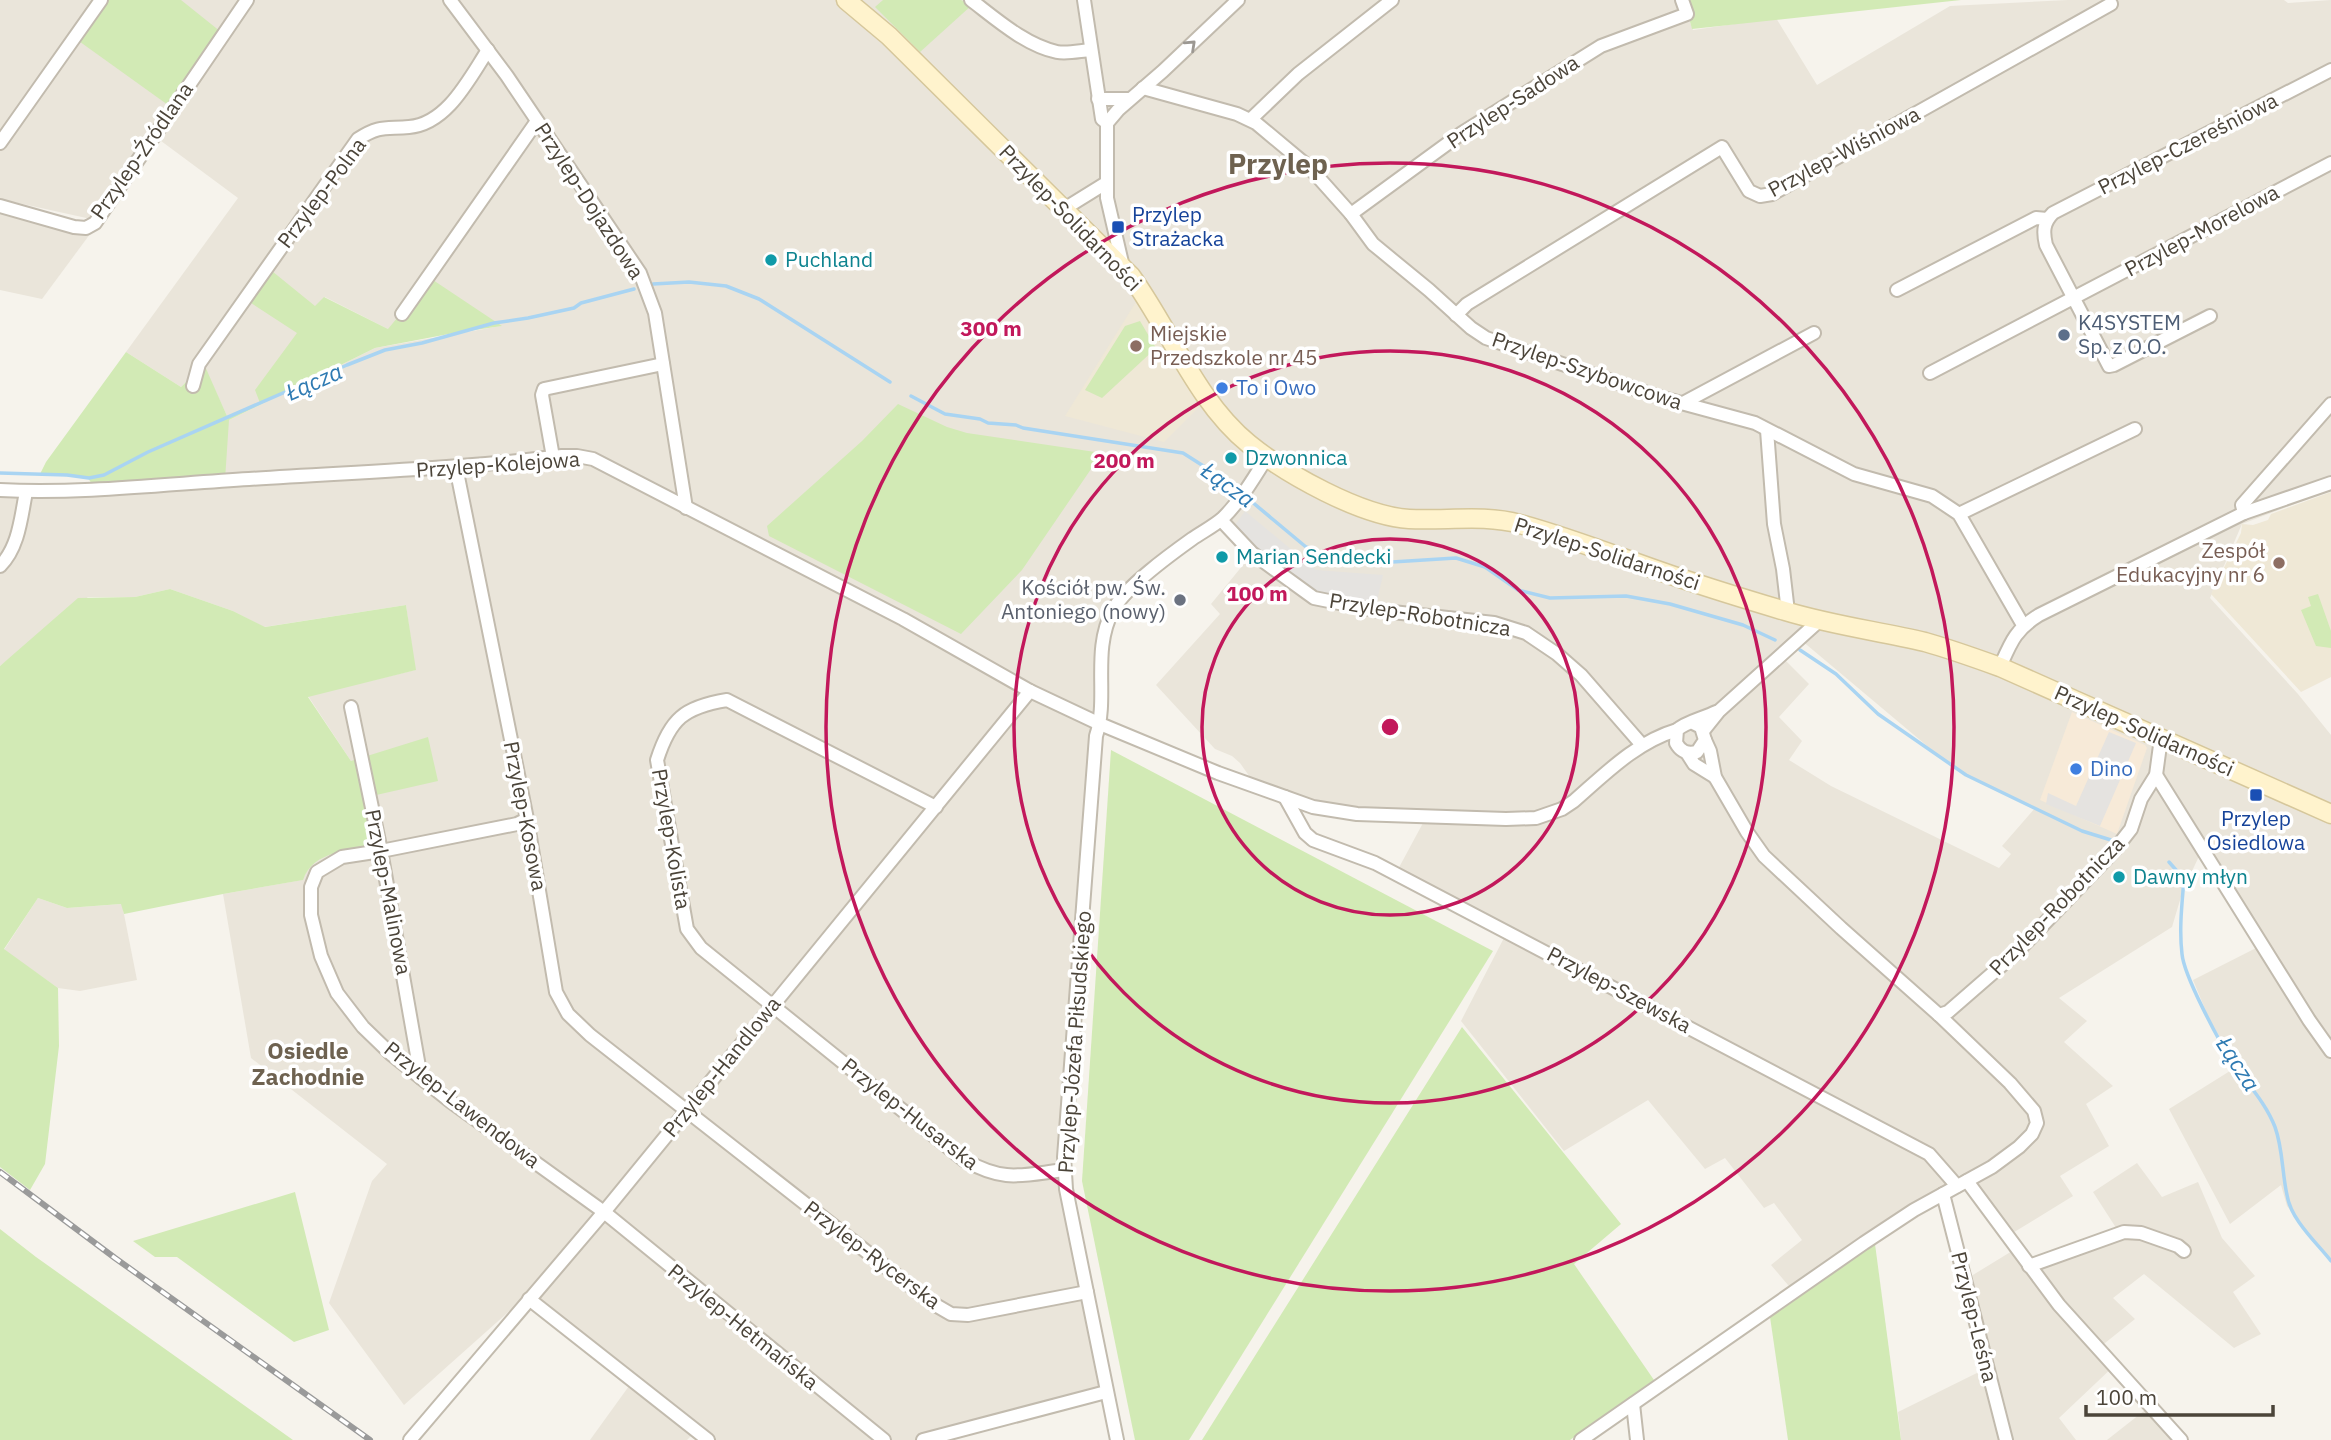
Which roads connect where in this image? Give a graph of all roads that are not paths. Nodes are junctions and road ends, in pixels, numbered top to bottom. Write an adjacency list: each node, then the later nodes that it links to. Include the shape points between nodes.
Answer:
1 (101, 0): 20 (street)
2 (247, 0): 23 (street, Przylep-Źródlana, via 95,223 74,228)
3 (450, 0): 11 (street, Przylep-Dojazdowa)
4 (971, 0): 12 (street, via 1038,45 1066,53)
5 (1084, 0): 12 (street)
6 (1238, 0): 14 (street, one-way to 6)
7 (1392, 0): 17 (street, via 1298,74)
8 (1682, 0): 25 (street, Przylep-Sadowa, via 1687,13 1601,46 1462,133)
9 (849, 1): 24 (main road, Przylep-Solidarności)
10 (2111, 4): 31 (street, Przylep-Wiśniowa, via 1772,194 1760,196 1749,191 1722,147)
11 (488, 50): 18 (street, Przylep-Dojazdowa); 36 (street, Przylep-Polna, via 442,113 428,122 372,130 358,139 199,364)
12 (1090, 50): 15 (street)
13 (2331, 70): 26 (street, Przylep-Czereśniowa)
14 (1143, 88): 16 (street); 17 (street, Przylep-Szybowcowa)
15 (1098, 99): 16 (street); 19 (street)
16 (1129, 99): 19 (street)
17 (1251, 119): 25 (street, Przylep-Szybowcowa, via 1310,169)
18 (537, 121): 30 (street); 34 (street, Przylep-Dojazdowa, via 640,273 655,313)
19 (1107, 123): 22 (street)
20 (0, 143)
21 (2331, 163): 29 (street, Przylep-Morelowa)
22 (1106, 183): 24 (street); 27 (street)
23 (0, 206)
24 (1064, 209): 27 (main road, Przylep-Solidarności)
25 (1351, 214): 31 (street, Przylep-Szybowcowa, via 1373,244)
26 (2047, 219): 28 (street, Przylep-Czereśniowa, via 2036,218); 29 (street, via 2043,230 2046,245)
27 (1123, 267): 42 (main road, Przylep-Solidarności, via 1220,416)
28 (1897, 290)
29 (2074, 298): 32 (street, via 2109,366); 35 (street, Przylep-Morelowa)
30 (402, 314)
31 (1456, 315): 37 (street, Przylep-Szybowcowa, via 1498,343)
32 (2210, 316)
33 (1814, 333): 37 (street)
34 (663, 364): 41 (street, via 544,389); 47 (street, Przylep-Dojazdowa)
35 (1930, 373)
36 (193, 386)
37 (1683, 403): 40 (street, Przylep-Szybowcowa)
38 (2331, 404): 48 (street, via 2242,505)
39 (2135, 429): 49 (street)
40 (1767, 430): 49 (street, Przylep-Szybowcowa, via 1854,474 1932,496); 52 (street, via 1774,524)
41 (553, 457): 43 (street, Przylep-Kolejowa); 47 (street, Przylep-Kolejowa, via 593,459)
42 (1267, 457): 50 (street); 52 (main road, Przylep-Solidarności, via 1360,507 1406,519 1477,518 1518,523)
43 (456, 467): 46 (street, Przylep-Kolejowa); 69 (street, Przylep-Kosowa)
44 (2331, 483): 48 (street)
45 (0, 490): 46 (street, Przylep-Kolejowa)
46 (26, 492): 51 (street, via 18,534)
47 (686, 508): 56 (street, Przylep-Kolejowa, via 904,619)
48 (2244, 513): 54 (street)
49 (1959, 514): 54 (street)
50 (1222, 520): 58 (street, via 1151,572 1114,609 1104,633); 62 (street, Przylep-Robotnicza, via 1252,553 1314,598 1374,610 1494,623 1527,633 1581,675)
51 (0, 566)
52 (1788, 612): 53 (main road, Przylep-Solidarności)
53 (1820, 620): 55 (main road, Przylep-Solidarności, via 1926,643); 59 (street)
54 (2023, 625): 55 (street)
55 (2000, 667): 61 (main road, Przylep-Solidarności)
56 (1030, 691): 58 (street, Przylep-Kolejowa); 67 (street, Przylep-Handlowa)
57 (351, 707): 70 (street, Przylep-Malinowa)
58 (1100, 724): 66 (street); 76 (street, Przylep-Józefa Piłsudskiego)
59 (1700, 731): 60 (street, via 1684,724); 63 (street, via 1701,749); 65 (street, via 1710,751)
60 (1676, 737): 62 (street, via 1656,738); 63 (street, via 1678,748)
61 (2161, 738): 64 (street, Przylep-Robotnicza); 68 (main road, Przylep-Solidarności)
62 (1642, 746): 66 (street, via 1574,801 1536,818 1357,814 1312,807)
63 (1687, 753): 65 (street, via 1694,764)
64 (2156, 775): 72 (street, Przylep-Robotnicza, via 2141,799 2131,829 2113,852 2017,952 1948,1012); 73 (street)
65 (1714, 777): 72 (street, via 1764,856)
66 (1285, 797): 77 (street, Przylep-Szewska, via 1313,840 1376,863 1930,1154)
67 (936, 807): 71 (street, Przylep-Handlowa); 71 (street, Przylep-Kolista, via 727,700 679,716 664,737 657,760 687,929 701,948)
68 (2331, 814)
69 (527, 818): 70 (street, Przylep-Lawendowa, via 517,824); 75 (street, Przylep-Kosowa, via 556,992 568,1014 590,1035)
70 (381, 851): 74 (street, Przylep-Malinowa); 74 (street, Przylep-Lawendowa, via 342,857 317,872 311,887 311,915 337,993 363,1027)
71 (773, 1005): 75 (street, Przylep-Handlowa); 76 (street, Przylep-Husarska, via 964,1160 1009,1177)
72 (1939, 1014): 77 (street, via 2028,1103 2037,1123 2019,1147)
73 (2331, 1051)
74 (421, 1078): 79 (street, Przylep-Lawendowa)
75 (685, 1110): 79 (street, Przylep-Handlowa); 82 (street, Przylep-Rycerska, via 951,1314)
76 (1065, 1170): 82 (street, Przylep-Józefa Piłsudskiego)
77 (1962, 1184): 78 (street); 81 (street, Przylep-Szewska)
78 (1943, 1194): 85 (street, via 1843,1257); 93 (street, Przylep-Leśna)
79 (604, 1212): 83 (street, Przylep-Handlowa); 88 (street, Przylep-Hetmańska)
80 (2184, 1251): 81 (street, via 2141,1233 2124,1233)
81 (2029, 1266): 94 (street, Przylep-Szewska)
82 (1087, 1292): 84 (street, Przylep-Józefa Piłsudskiego)
83 (529, 1298): 86 (street, Przylep-Handlowa); 87 (street)
84 (1106, 1392): 89 (street); 90 (street, Przylep-Józefa Piłsudskiego)
85 (1633, 1404): 91 (street); 92 (street)
86 (410, 1440)
87 (708, 1440)
88 (884, 1440)
89 (923, 1440)
90 (1117, 1440)
91 (1581, 1440)
92 (1637, 1440)
93 (2006, 1440)
94 (2180, 1440)

